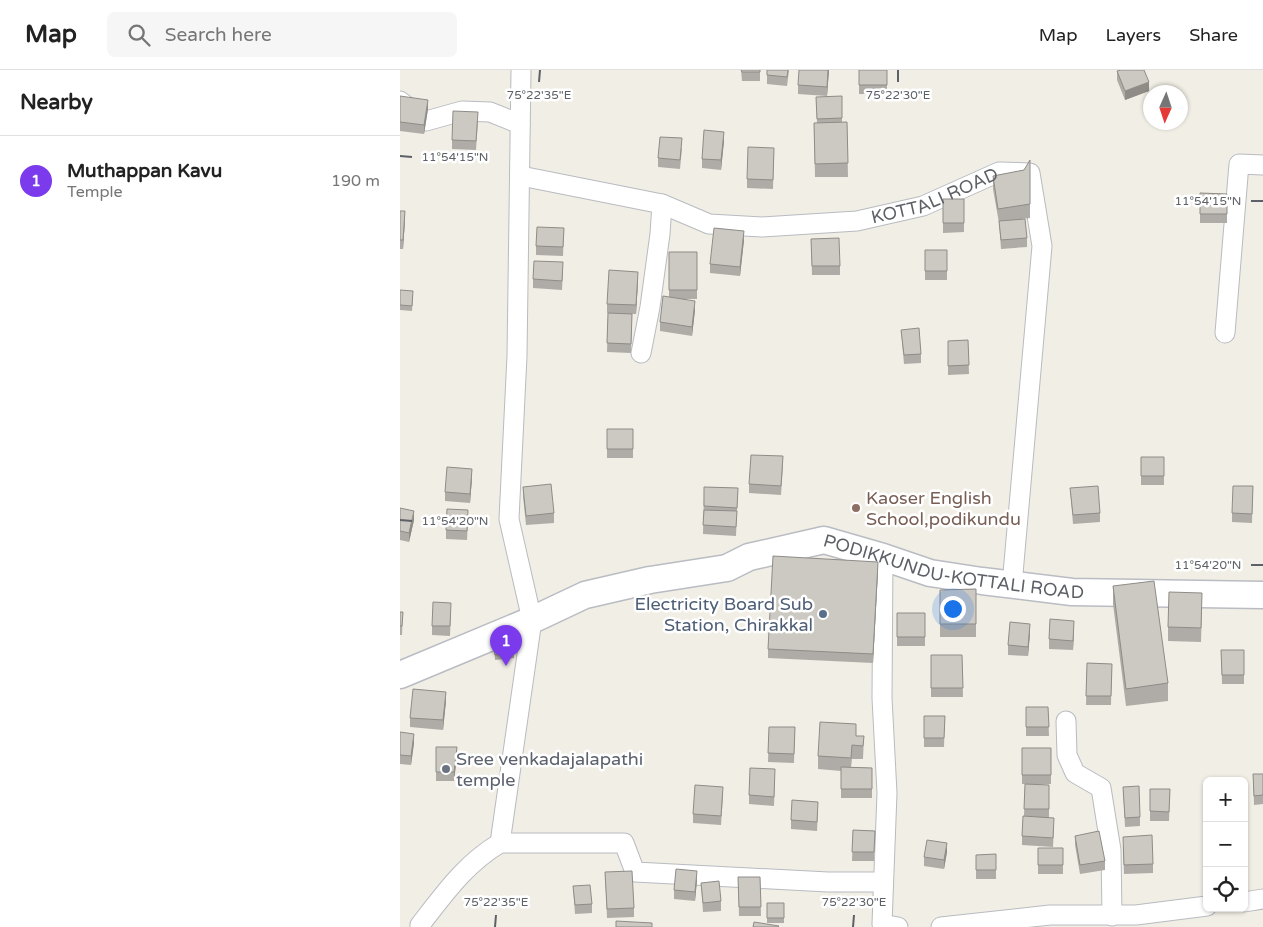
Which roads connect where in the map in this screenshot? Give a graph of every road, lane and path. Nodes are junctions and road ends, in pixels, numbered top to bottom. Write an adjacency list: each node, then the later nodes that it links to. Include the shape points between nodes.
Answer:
1 (521, 70): 3 (street)
2 (400, 101): 3 (street, via 426,121 462,111 490,112)
3 (520, 124): 5 (street)
4 (1263, 165): 7 (street, via 1239,164)
5 (521, 176): 6 (street, KOTTALI ROAD); 12 (street, via 517,356 508,519)
6 (662, 204): 8 (street); 10 (street, KOTTALI ROAD, via 709,224 762,227 857,221 924,206 999,172 1030,173 1042,246)
7 (1225, 333)
8 (641, 353)
9 (883, 557): 10 (main road, PODIKKUNDU-KOTTALI ROAD, via 930,573); 12 (main road, PODIKKUNDU-KOTTALI ROAD, via 824,540 749,557 727,568 650,580 585,595); 16 (street, via 882,698 887,793)
10 (1012, 585): 11 (main road, PODIKKUNDU-KOTTALI ROAD, via 1072,592)
11 (1263, 595)
12 (532, 620): 13 (main road, PODIKKUNDU-KOTTALI ROAD); 15 (street)
13 (400, 676)
14 (1066, 721): 20 (street, via 1067,755 1075,773 1101,788 1111,850)
15 (500, 843): 16 (street, via 624,843 635,872); 22 (street, via 456,878)
16 (883, 882): 23 (street)
17 (1263, 899): 18 (street)
18 (1248, 901)
19 (1203, 907): 20 (street)
20 (1112, 916): 21 (street)
21 (1051, 921): 24 (street)
22 (420, 925)
23 (887, 926)
24 (941, 927)

